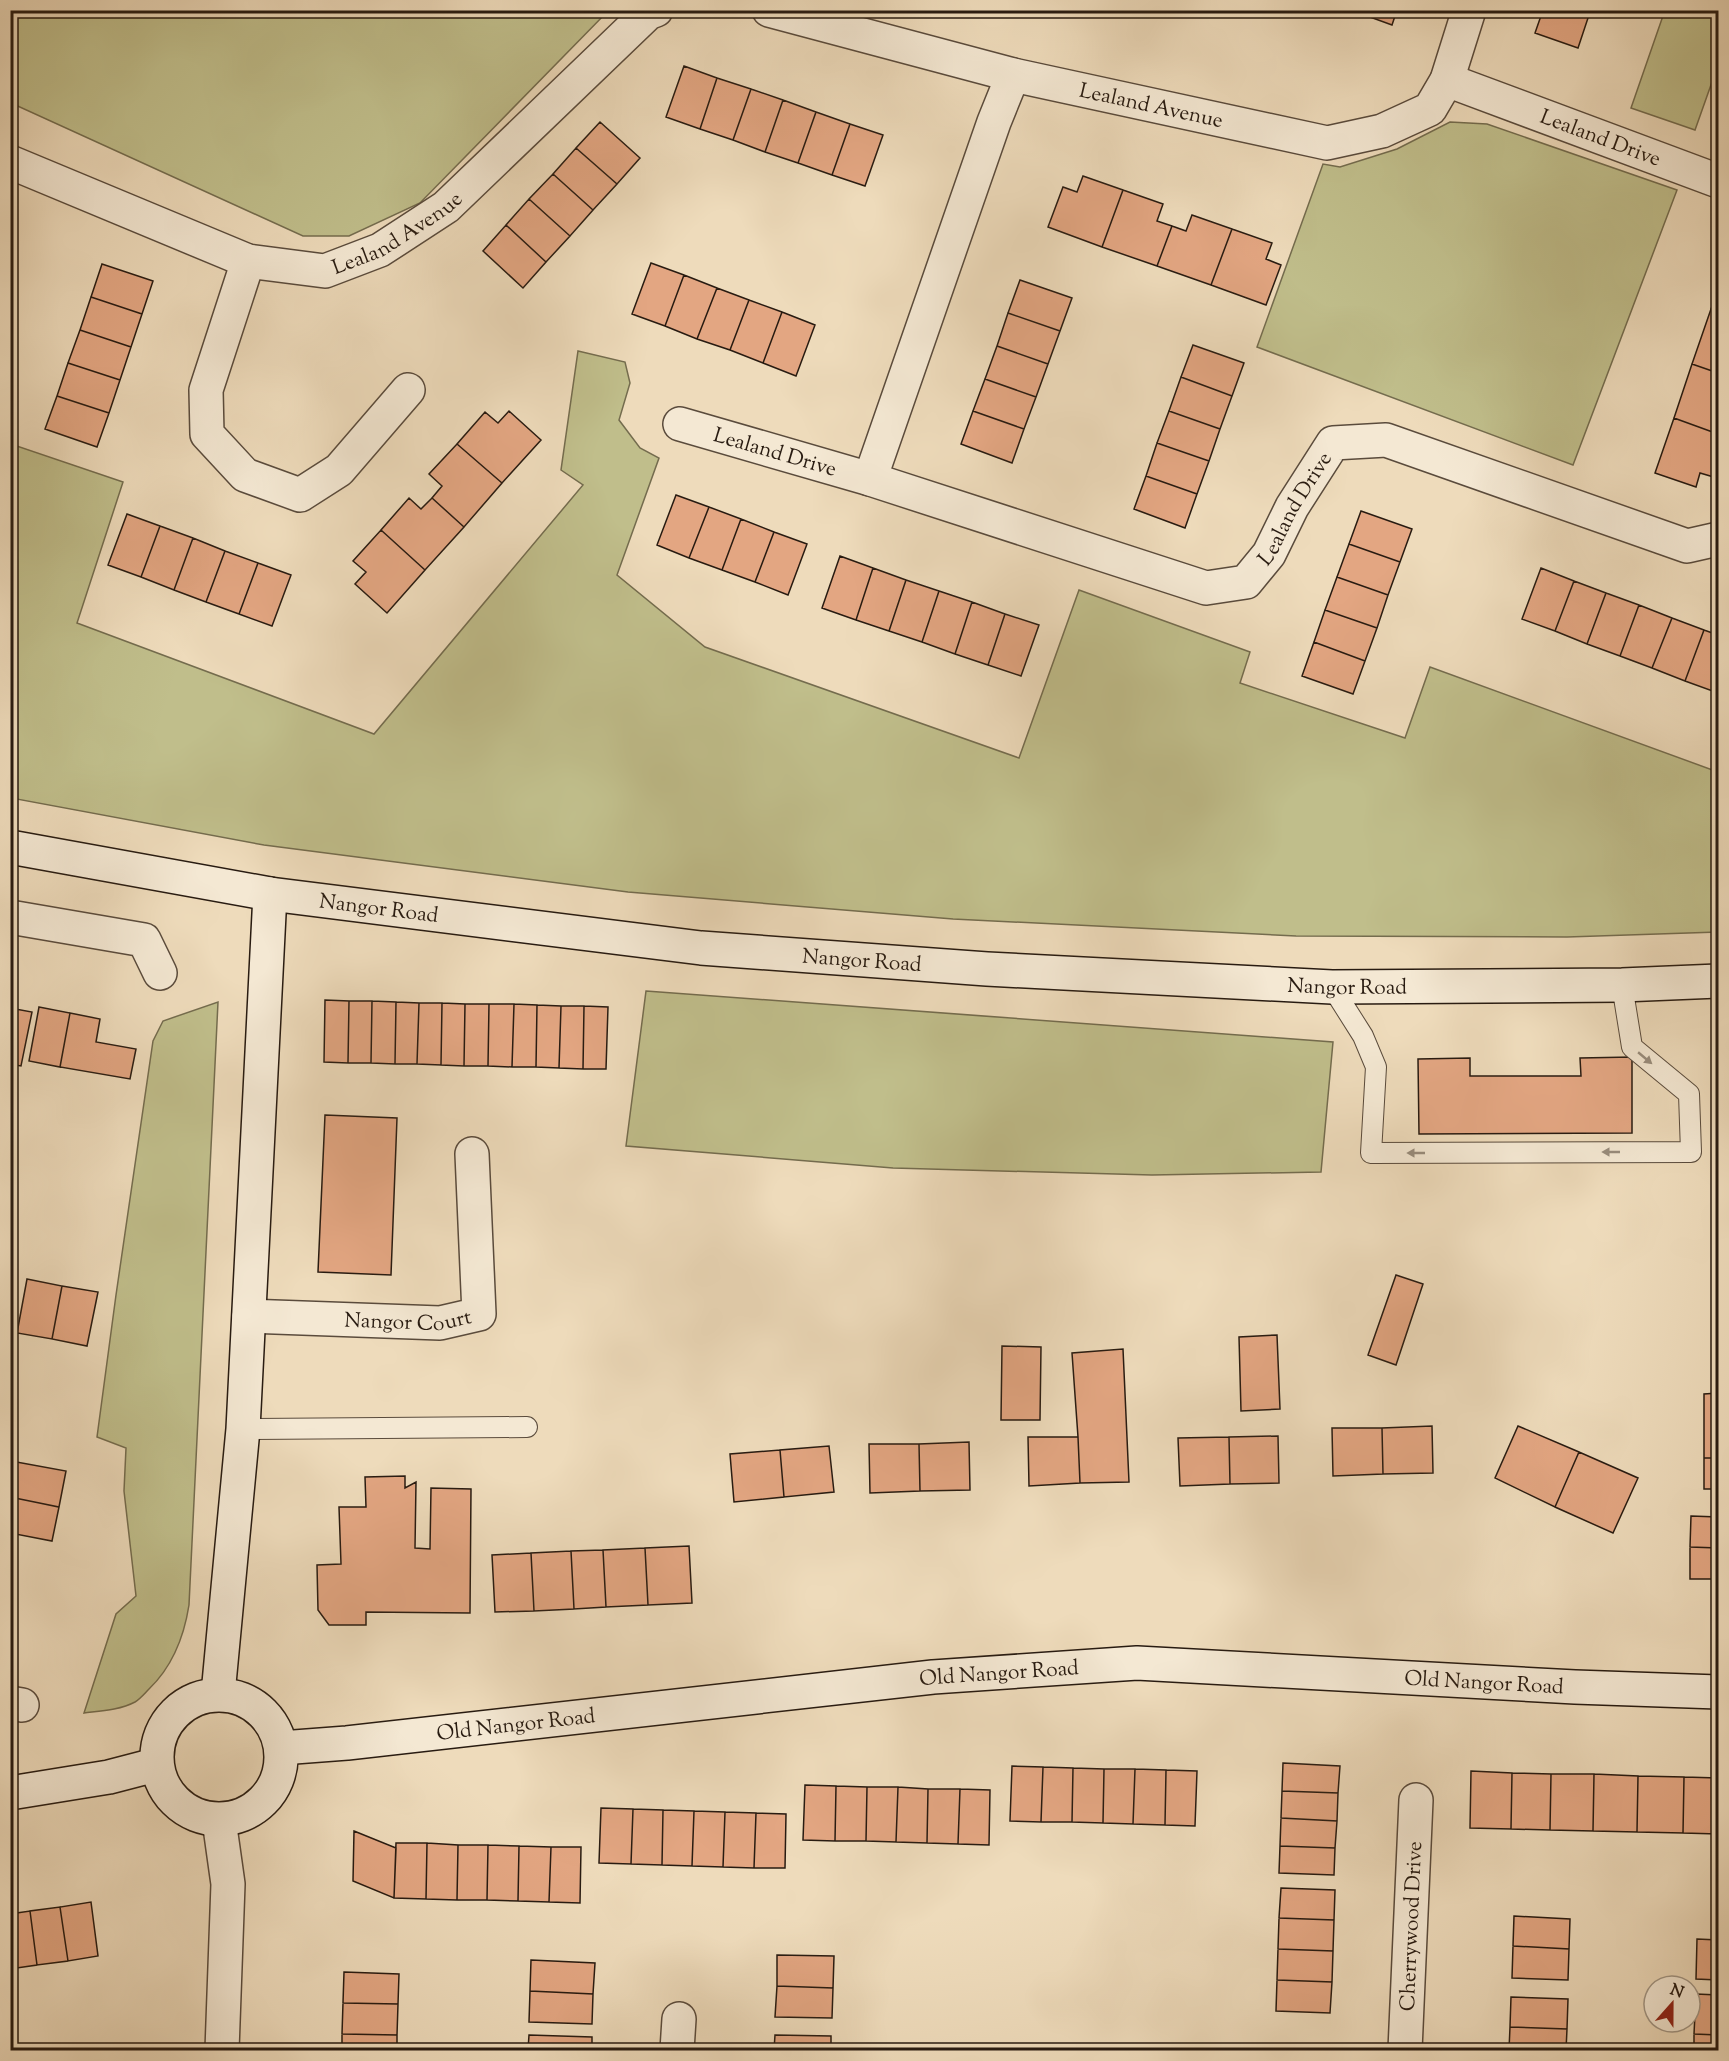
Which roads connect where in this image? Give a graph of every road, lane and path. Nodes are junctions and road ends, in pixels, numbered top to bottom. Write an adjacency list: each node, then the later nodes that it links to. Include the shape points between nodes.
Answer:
1 (656, 10): 8 (street, Lealand Avenue, via 648,13 446,207 380,250 324,272)
2 (769, 10): 4 (street, Lealand Avenue)
3 (1469, 10): 5 (street, Lealand Avenue)
4 (1013, 75): 5 (street, Lealand Avenue, via 1327,143 1382,131 1430,109); 11 (street)
5 (1447, 80): 7 (street, Lealand Drive)
6 (10, 162): 8 (street, Lealand Avenue)
7 (1719, 181)
8 (248, 261): 9 (street, via 206,390 207,434 245,475 300,495 339,470)
9 (408, 390)
10 (680, 424): 11 (street, Lealand Drive)
11 (870, 479): 12 (street, Lealand Drive, via 1206,588 1246,582 1269,554 1292,507 1333,443 1386,440 1687,546)
12 (1719, 539)
13 (10, 847): 14 (street, Nangor Road)
14 (270, 894): 19 (street, Nangor Road, via 702,948 987,969); 21 (street)
15 (10, 917): 16 (street, via 144,940)
16 (160, 973)
17 (1719, 981): 18 (street, Nangor Road)
18 (1622, 985): 19 (street, Nangor Road); 19 (lane, one-way to 19, via 1632,1047 1689,1094 1691,1152 1371,1154 1376,1067 1363,1036)
19 (1332, 987)
20 (472, 1154): 21 (street, Nangor Court, via 479,1314 440,1323)
21 (249, 1316): 23 (street)
22 (527, 1427): 23 (lane)
23 (243, 1429): 25 (street)
24 (1719, 1692): 26 (street, Old Nangor Road, via 1137,1663 933,1677)
25 (218, 1694): 26 (street, via 238,1697 256,1706 270,1721); 27 (street, via 199,1697 181,1706 167,1720 159,1737)
26 (280, 1748): 30 (street, via 279,1777 269,1794 256,1808 238,1817)
27 (155, 1765): 28 (street, via 109,1777); 30 (street, via 168,1794 182,1808 200,1817)
28 (10, 1793)
29 (1416, 1800): 32 (street, Cherrywood Drive)
30 (219, 1820): 31 (street, via 228,1884)
31 (222, 2050)
32 (1405, 2050)

